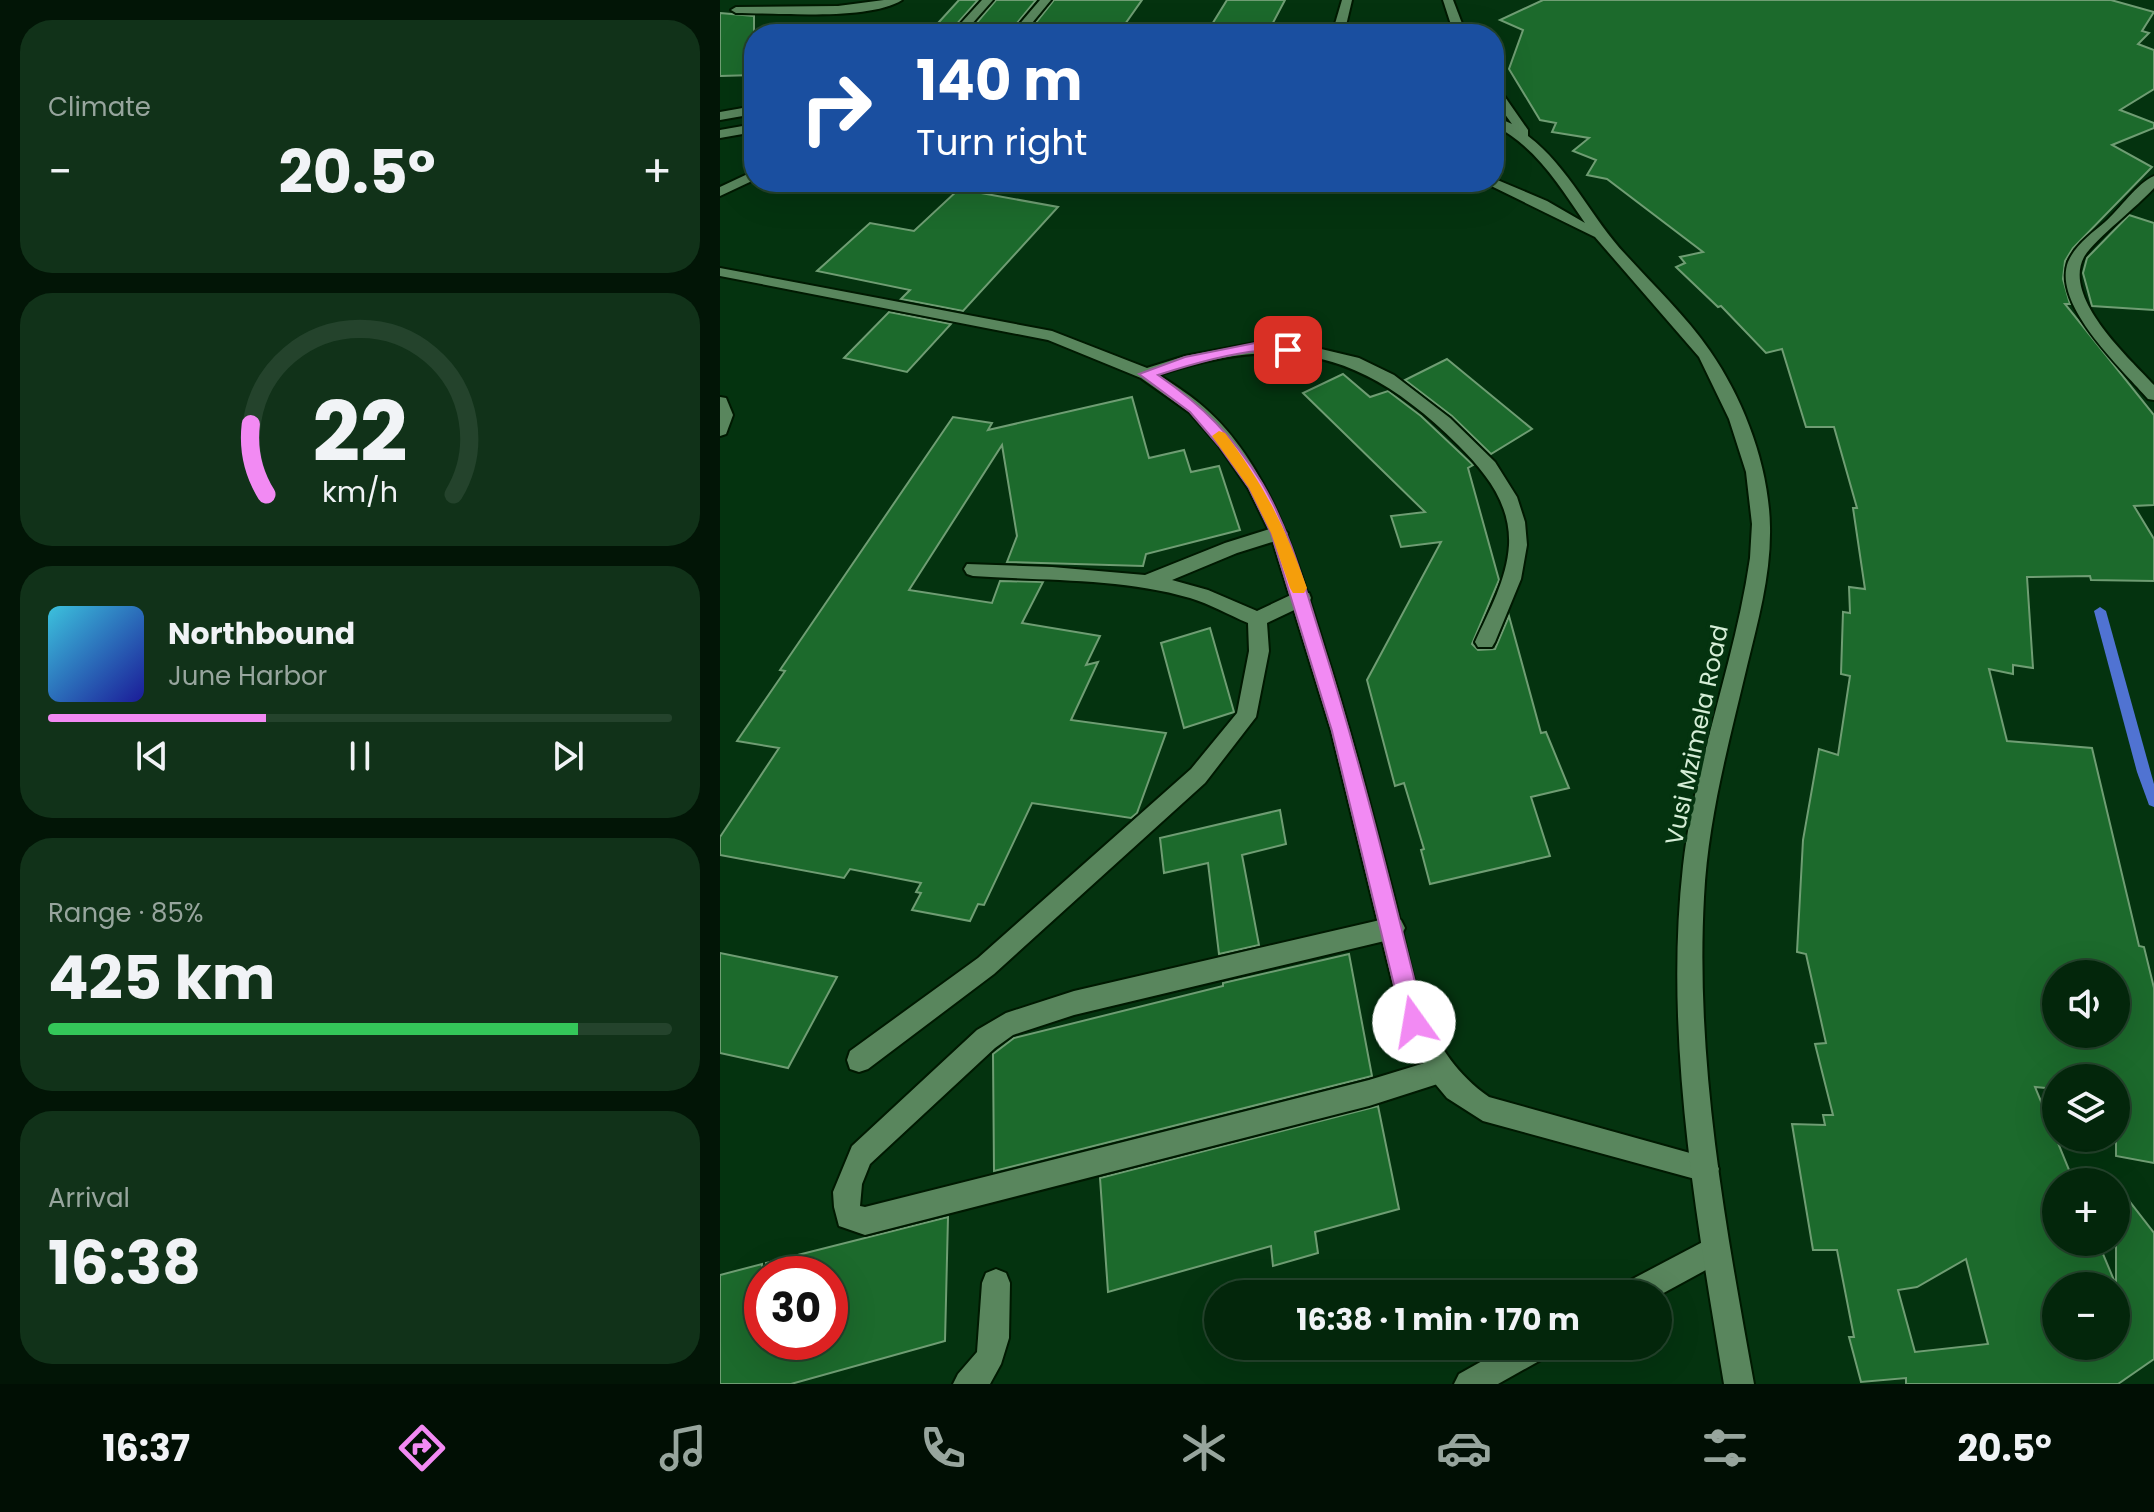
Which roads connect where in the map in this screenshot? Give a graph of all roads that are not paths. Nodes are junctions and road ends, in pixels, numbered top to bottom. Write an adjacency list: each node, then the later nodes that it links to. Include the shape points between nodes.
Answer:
1 (897, 0): 6 (street, via 851,8)
2 (988, 0): 8 (street)
3 (1046, 0): 9 (street)
4 (1347, 0): 10 (street)
5 (1448, 0): 7 (street)
6 (736, 10)
7 (1452, 17): 11 (street); 12 (street)
8 (966, 24)
9 (1026, 24)
10 (1341, 24)
11 (1451, 24)
12 (1455, 24)
13 (1504, 105): 19 (street)
14 (744, 112): 15 (street)
15 (720, 116)
16 (1504, 125): 19 (street, Vusi Mzimela Road)
17 (744, 130): 18 (street)
18 (720, 134)
19 (1527, 138): 24 (street, Vusi Mzimela Road)
20 (744, 180): 23 (street)
21 (2154, 180): 27 (street, via 2075,259 2070,275 2086,316)
22 (1504, 189): 24 (street, Vusi Mzimela Road)
23 (720, 192)
24 (1603, 240): 39 (street, Vusi Mzimela Road, via 1715,371 1751,461 1760,507 1759,571 1701,819 1692,898 1693,1008)
25 (720, 272): 26 (street, via 1052,336)
26 (1147, 374): 30 (street, via 1195,408 1225,442); 35 (street, via 1260,347 1317,353 1354,362 1388,379 1444,422 1489,466 1516,522 1512,579)
27 (2154, 395)
28 (720, 402): 29 (street, via 725,415)
29 (720, 430)
30 (1279, 533): 32 (street); 33 (street)
31 (973, 569): 32 (street)
32 (1145, 583): 34 (street, via 1210,597)
33 (1302, 598): 34 (street); 36 (street)
34 (1257, 619): 37 (street, via 1259,651 1246,717 1198,776 986,966)
35 (1485, 642)
36 (1393, 928): 38 (street, via 1414,1022); 38 (street, via 1074,1003 1006,1025 861,1155 848,1179 849,1216 865,1221)
37 (859, 1060)
38 (1441, 1071): 39 (street, via 1483,1108)
39 (1706, 1169): 40 (street, Vusi Mzimela Road)
40 (1716, 1249): 41 (street); 46 (street, Vusi Mzimela Road)
41 (1659, 1280)
42 (996, 1283): 44 (street, via 994,1347 979,1377)
43 (1513, 1360): 45 (street)
44 (968, 1384)
45 (1469, 1384)
46 (1739, 1384)

